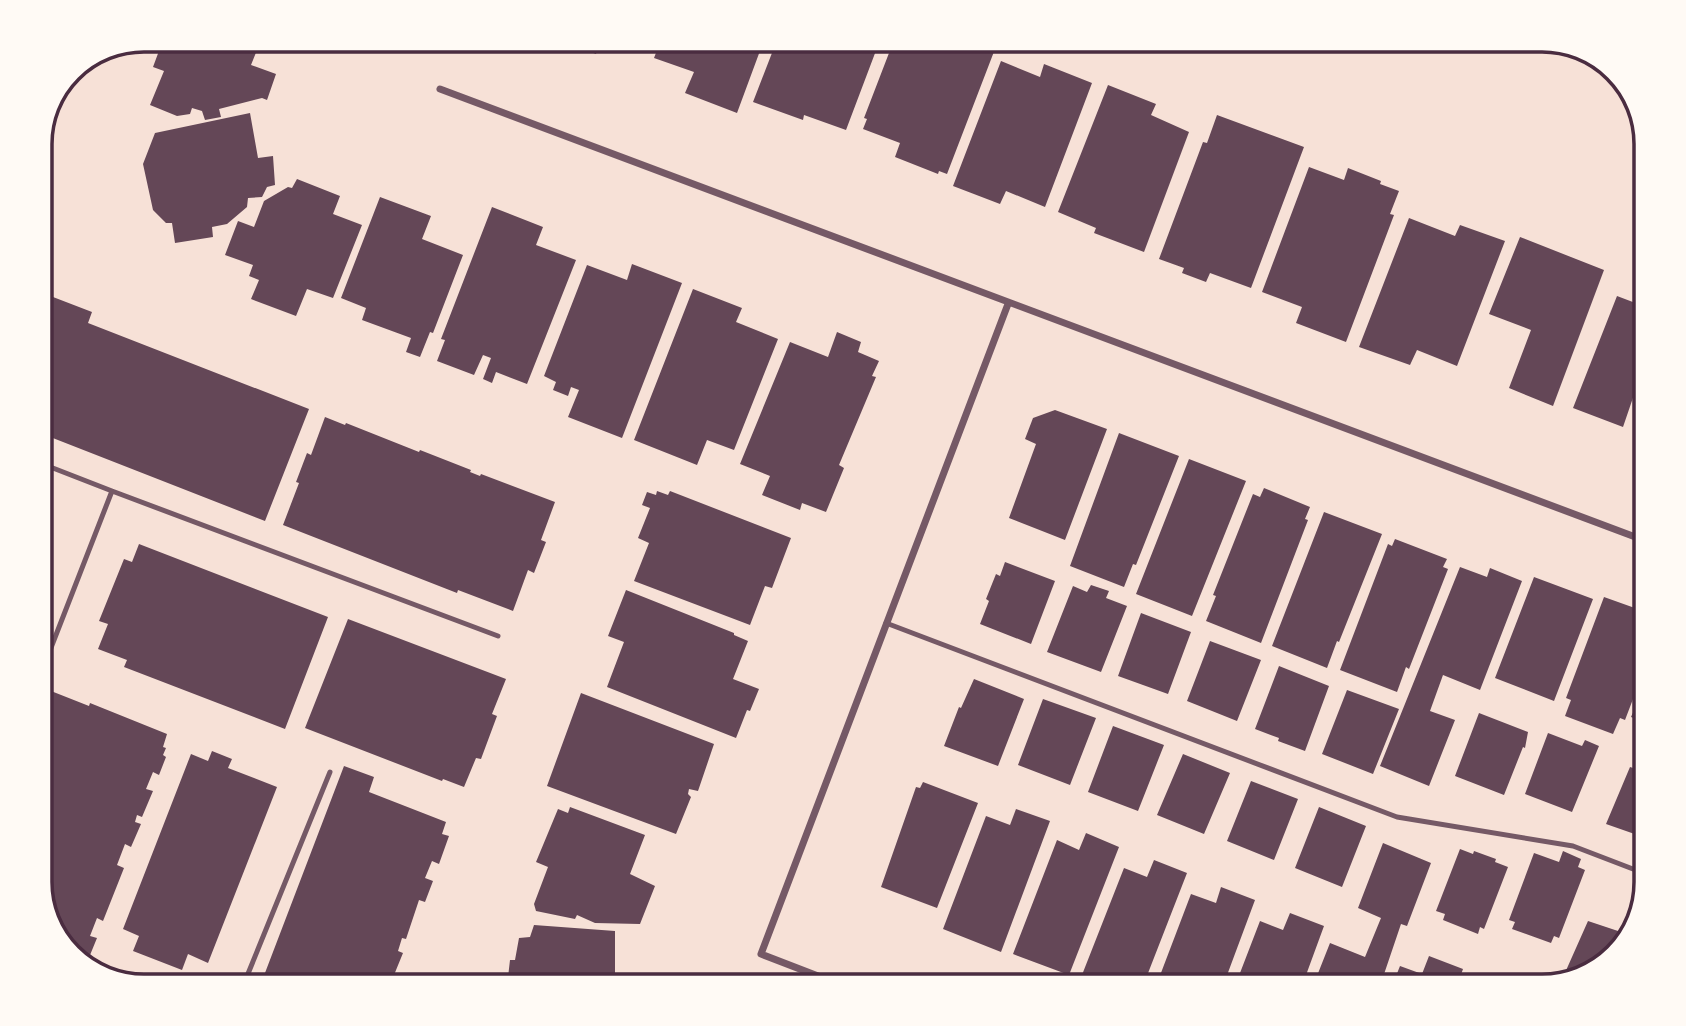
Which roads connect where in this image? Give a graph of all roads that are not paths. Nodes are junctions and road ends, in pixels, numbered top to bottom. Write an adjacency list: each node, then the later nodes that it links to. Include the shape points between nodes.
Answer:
1 (440, 89): 2 (street)
2 (1008, 304): 5 (street); 6 (street)
3 (53, 468): 4 (lane)
4 (112, 491): 7 (lane); 8 (lane)
5 (1633, 536)
6 (886, 623): 10 (lane, via 1397,817 1573,846); 12 (street, via 761,954)
7 (498, 636)
8 (53, 643)
9 (330, 772): 11 (lane)
10 (1633, 869)
11 (248, 974)
12 (813, 974)

